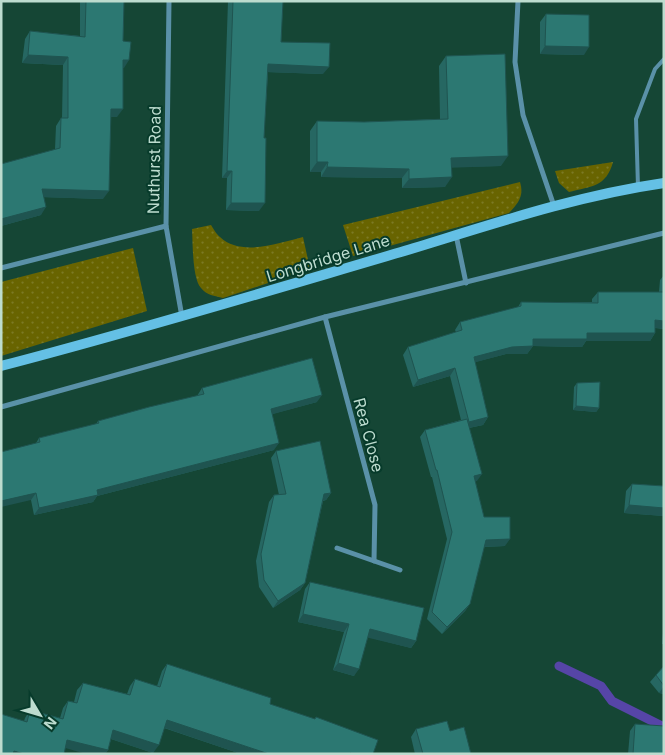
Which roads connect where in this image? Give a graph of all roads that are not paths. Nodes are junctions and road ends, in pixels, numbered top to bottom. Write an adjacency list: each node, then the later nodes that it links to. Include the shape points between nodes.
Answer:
1 (169, 1): 7 (street, Nuthurst Road)
2 (518, 1): 6 (street, via 515,62 523,115)
3 (664, 59): 5 (lane, via 654,69 636,119)
4 (664, 183): 5 (main road, Longbridge Lane)
5 (638, 187): 6 (main road, Longbridge Lane)
6 (554, 206): 9 (main road, Longbridge Lane)
7 (166, 226): 10 (street); 12 (street, Nuthurst Road)
8 (664, 233): 11 (street)
9 (456, 235): 11 (street); 12 (main road, Longbridge Lane)
10 (1, 268)
11 (466, 283): 13 (street)
12 (182, 317): 14 (main road, Longbridge Lane)
13 (325, 317): 15 (street); 17 (street, Rea Close, via 374,505)
14 (1, 366)
15 (1, 407)
16 (337, 548): 17 (street)
17 (374, 561): 18 (street)
18 (400, 570)

